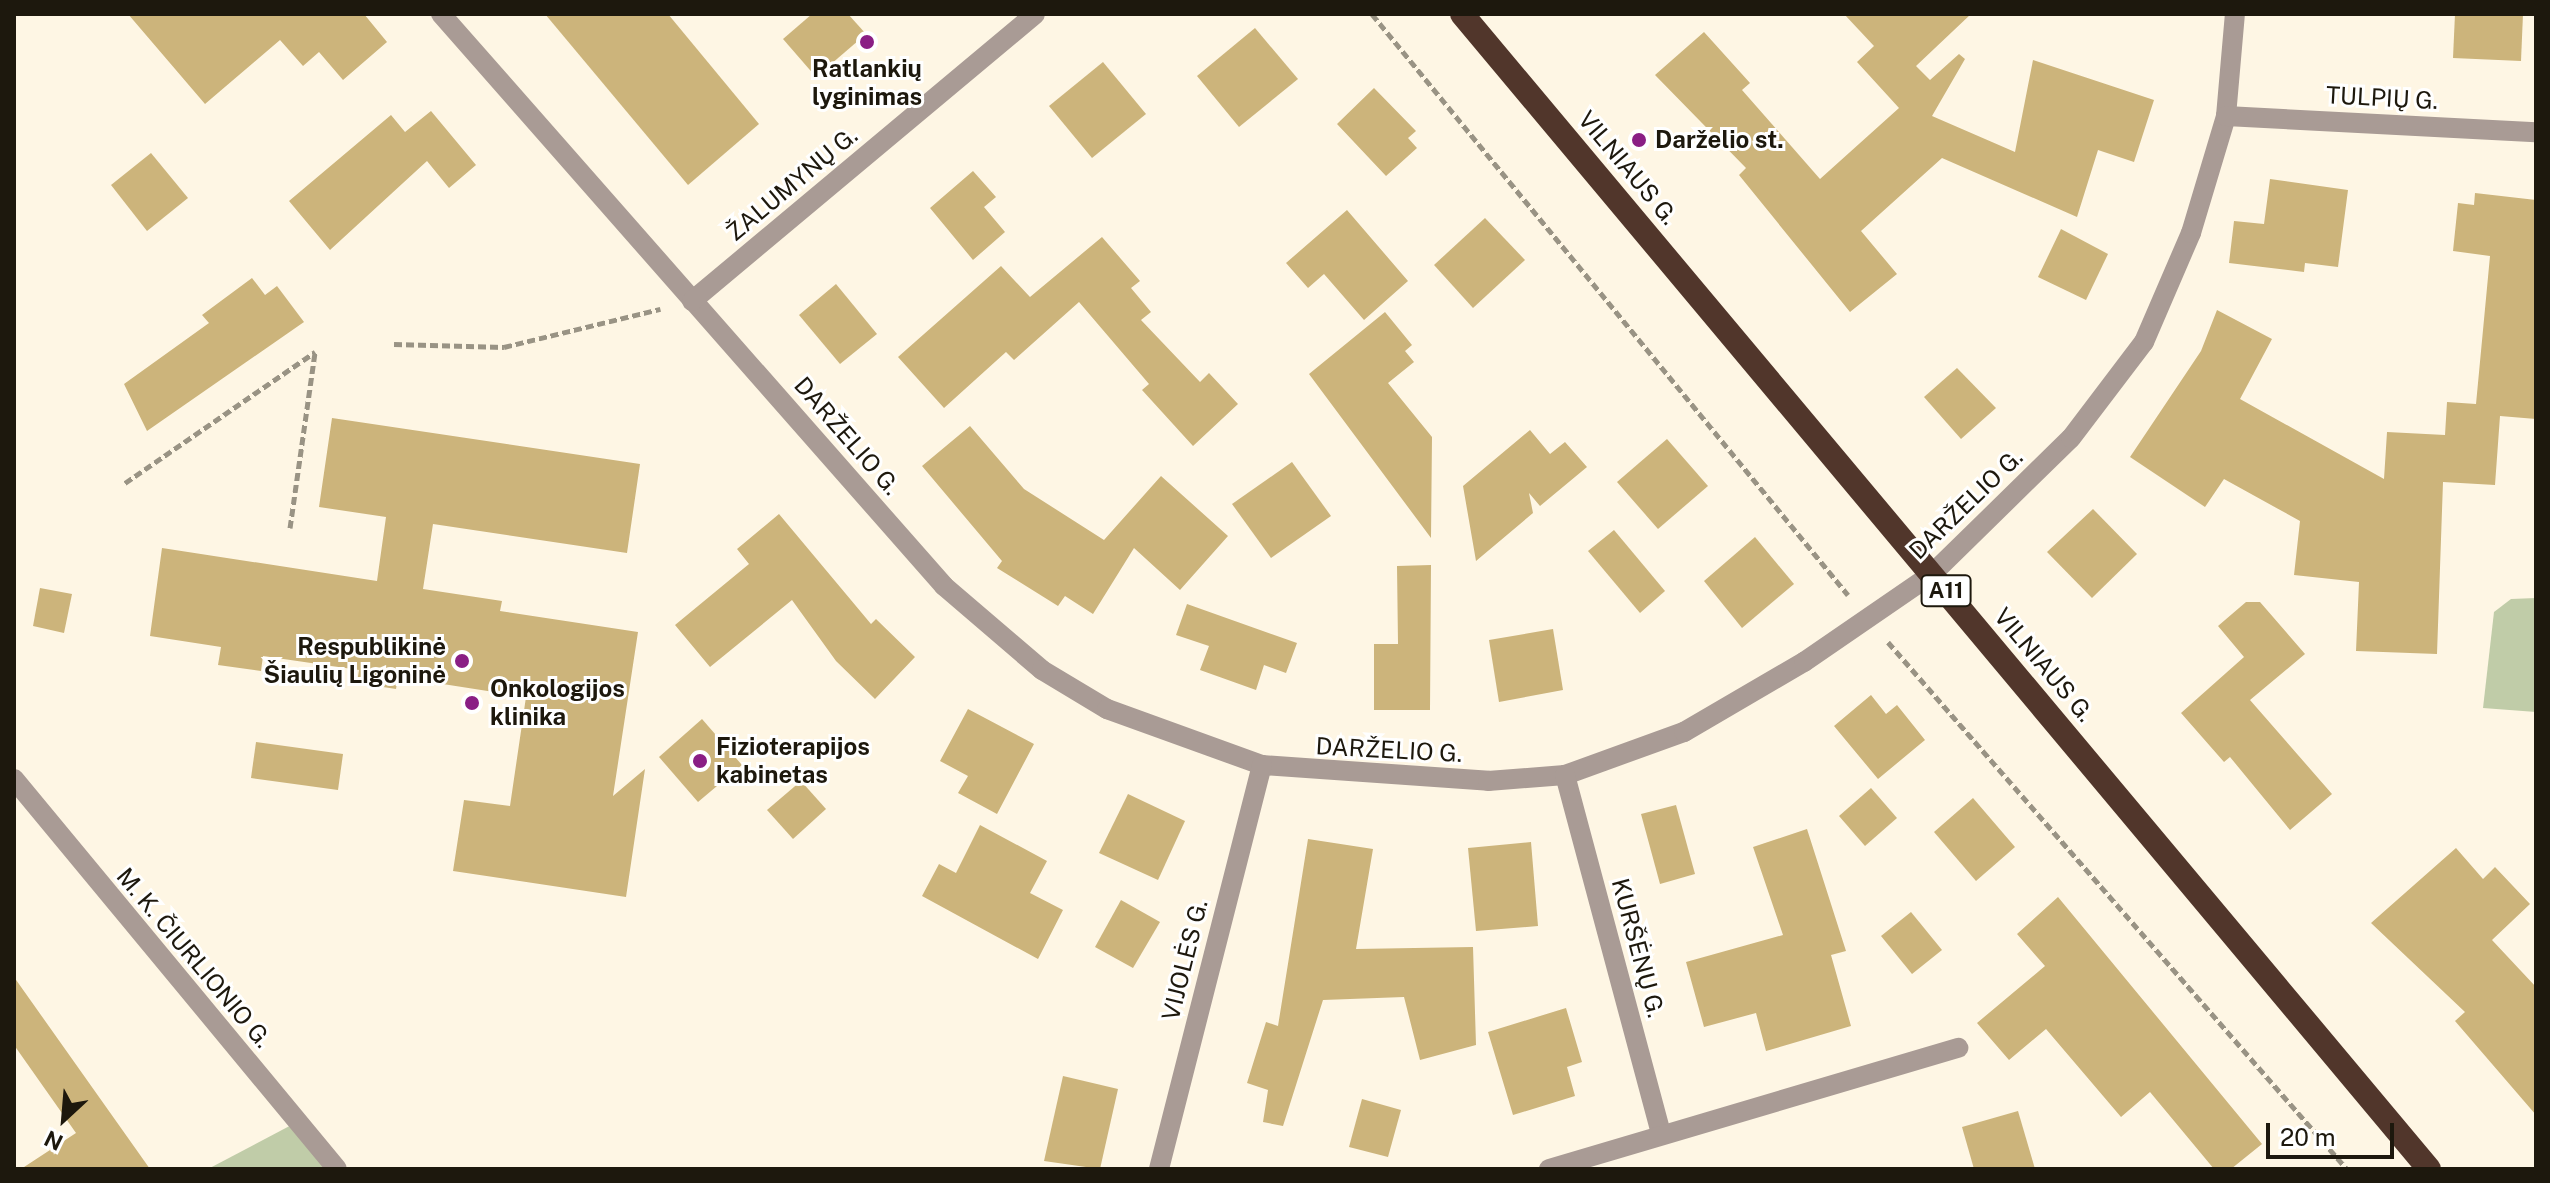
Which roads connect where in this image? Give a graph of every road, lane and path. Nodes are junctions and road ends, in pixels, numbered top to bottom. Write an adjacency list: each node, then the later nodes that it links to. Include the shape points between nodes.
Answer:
1 (441, 14): 7 (street, DARŽELIO G.)
2 (1035, 14): 7 (street, ŽALUMYNŲ G.)
3 (1462, 14): 11 (highway, VILNIAUS G. / A11)
4 (2235, 14): 5 (street, DARŽELIO G.)
5 (2226, 116): 6 (street, TULPIŲ G.); 11 (street, DARŽELIO G., via 2191,233 2144,342 2071,438)
6 (2536, 132)
7 (692, 301): 8 (path, via 504,347); 12 (street, DARŽELIO G., via 944,586 1042,670 1107,709)
8 (394, 344)
9 (125, 483): 10 (path, via 315,352)
10 (290, 528)
11 (1932, 574): 13 (street, DARŽELIO G., via 1804,662 1684,732); 20 (highway, VILNIAUS G. / A11)
12 (1262, 765): 13 (street, DARŽELIO G., via 1410,780); 18 (street, VIJOLĖS G.)
13 (1565, 775): 16 (street, KURŠĖNŲ G.)
14 (14, 779): 17 (street, M. K. ČIURLIONIO G.)
15 (1958, 1048): 16 (street)
16 (1661, 1134): 19 (street)
17 (337, 1169)
18 (1159, 1169)
19 (1549, 1169)
20 (2429, 1169)

